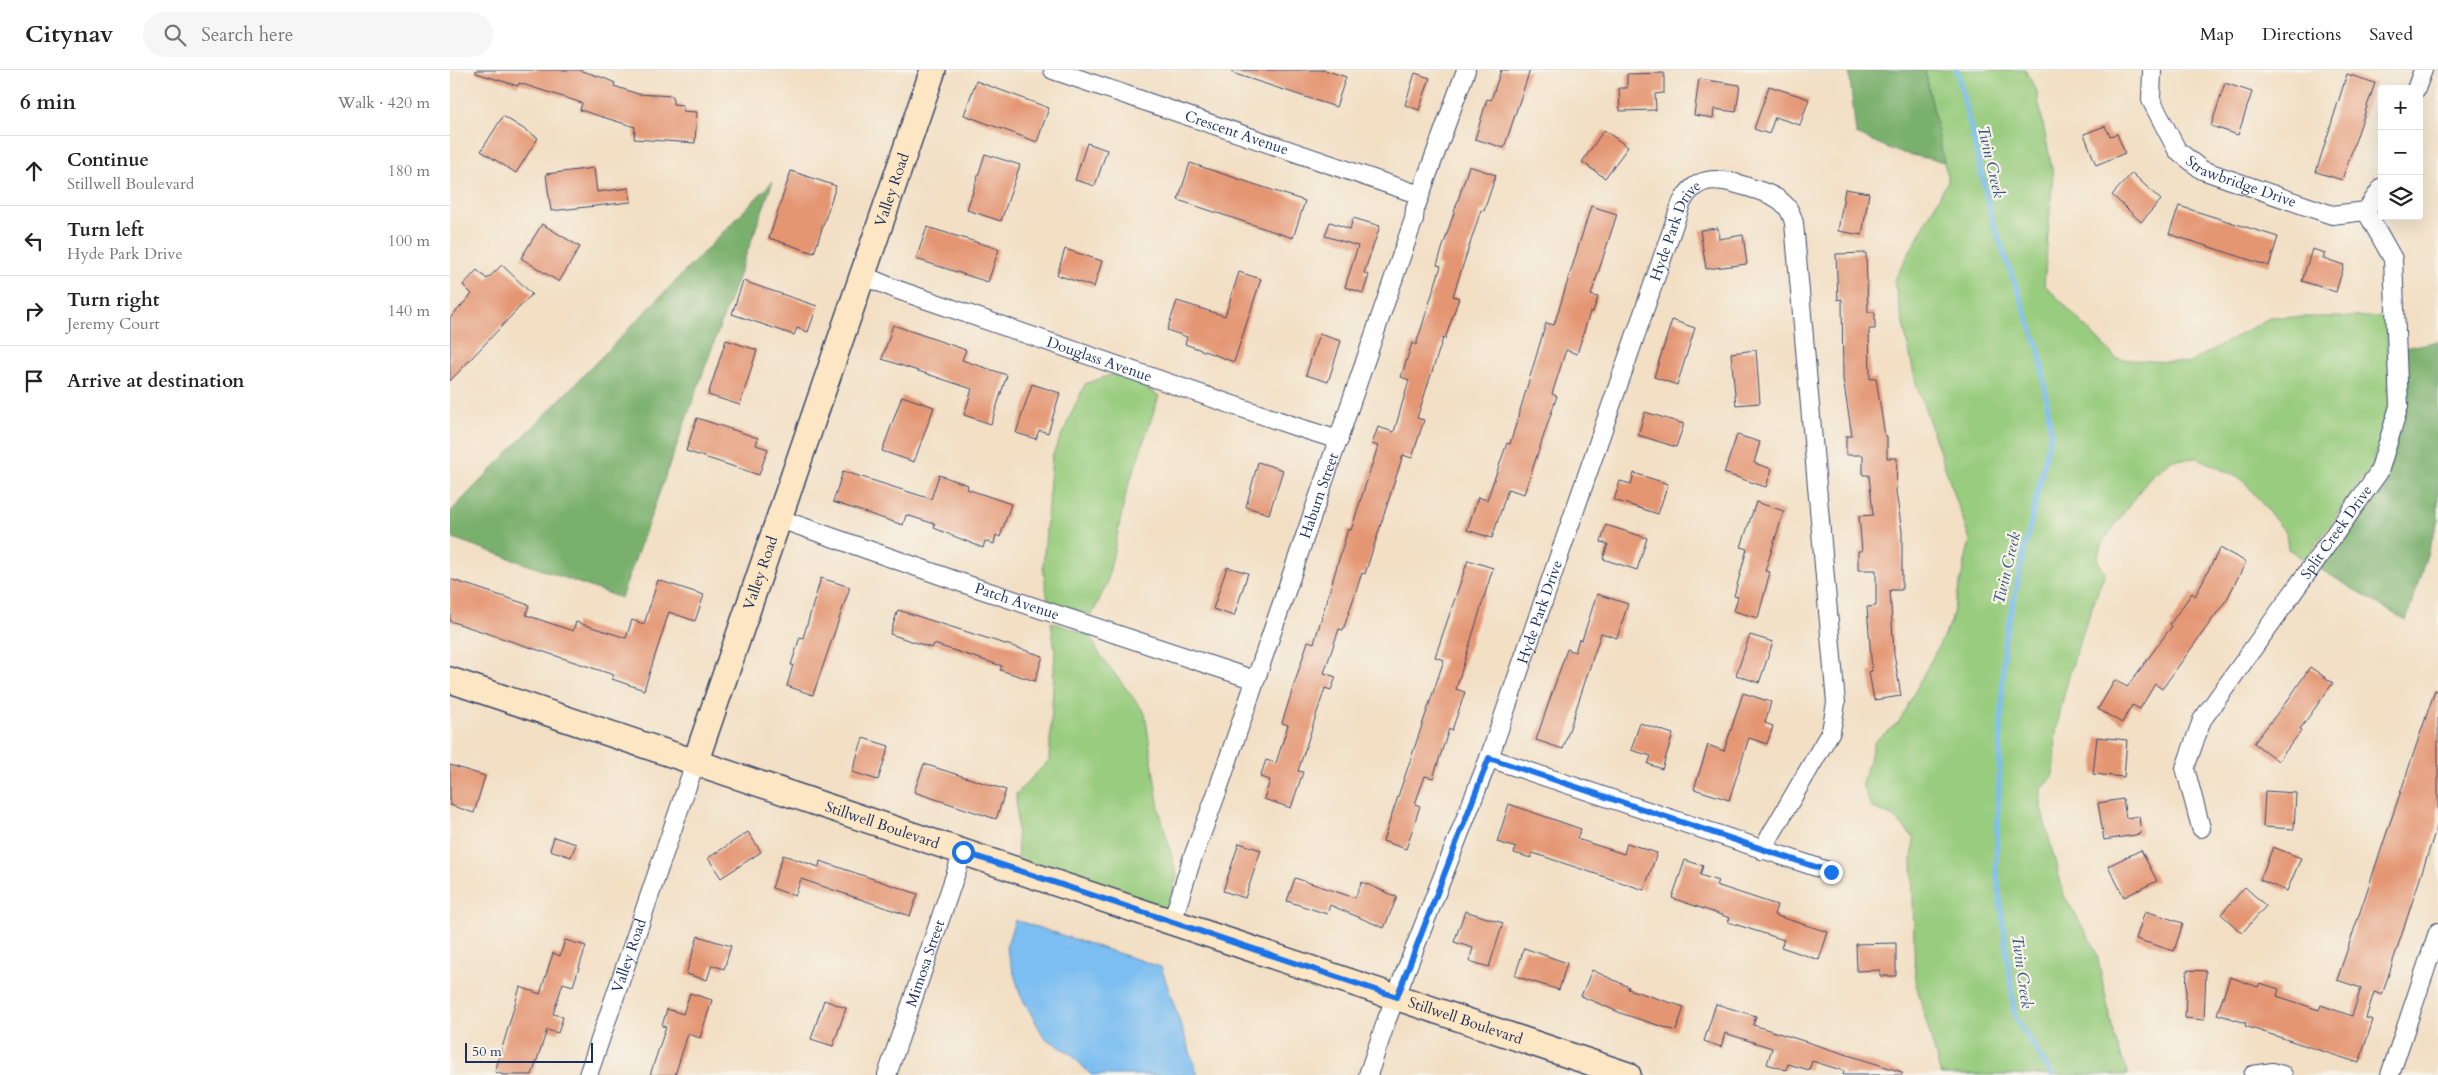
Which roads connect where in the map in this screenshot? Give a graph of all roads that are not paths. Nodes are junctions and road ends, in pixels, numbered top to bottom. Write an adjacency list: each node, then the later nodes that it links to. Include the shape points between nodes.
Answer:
1 (933, 70): 10 (street, Valley Road)
2 (1053, 70): 8 (street, Crescent Avenue)
3 (1466, 70): 8 (street, Haburn Street)
4 (2152, 70): 9 (street, Strawbridge Drive, via 2152,100 2176,150 2202,170 2332,215)
5 (2423, 70): 6 (street)
6 (2417, 85)
7 (2378, 193): 9 (street)
8 (1420, 195): 11 (street, Haburn Street)
9 (2366, 210): 17 (street, Split Creek Drive, via 2393,259 2399,406 2379,472 2202,720 2185,768)
10 (862, 275): 11 (street, Douglass Avenue); 12 (street, Valley Road)
11 (1339, 440): 14 (street, Haburn Street)
12 (780, 519): 14 (street, Patch Avenue); 16 (street, Valley Road)
13 (450, 680): 16 (street, Stillwell Boulevard)
14 (1255, 680): 21 (street, Haburn Street)
15 (1489, 758): 18 (street); 18 (street, Hyde Park Drive, via 1681,204 1693,187 1704,181 1724,180 1754,189 1782,202 1794,223 1836,703 1831,730); 23 (street, Hyde Park Drive)
16 (695, 763): 19 (street, Stillwell Boulevard); 24 (street, Valley Road)
17 (2201, 828)
18 (1762, 850): 20 (street)
19 (963, 852): 21 (street, Stillwell Boulevard); 25 (street, Mimosa Street)
20 (1831, 872)
21 (1172, 922): 23 (street, Stillwell Boulevard)
22 (2438, 932): 30 (street)
23 (1397, 997): 26 (street, Hyde Park Drive); 27 (street, Stillwell Boulevard)
24 (588, 1075)
25 (887, 1075)
26 (1368, 1075)
27 (1628, 1075)
28 (2253, 1075): 29 (street, via 2273,1072)
29 (2284, 1075)
30 (2390, 1075)

